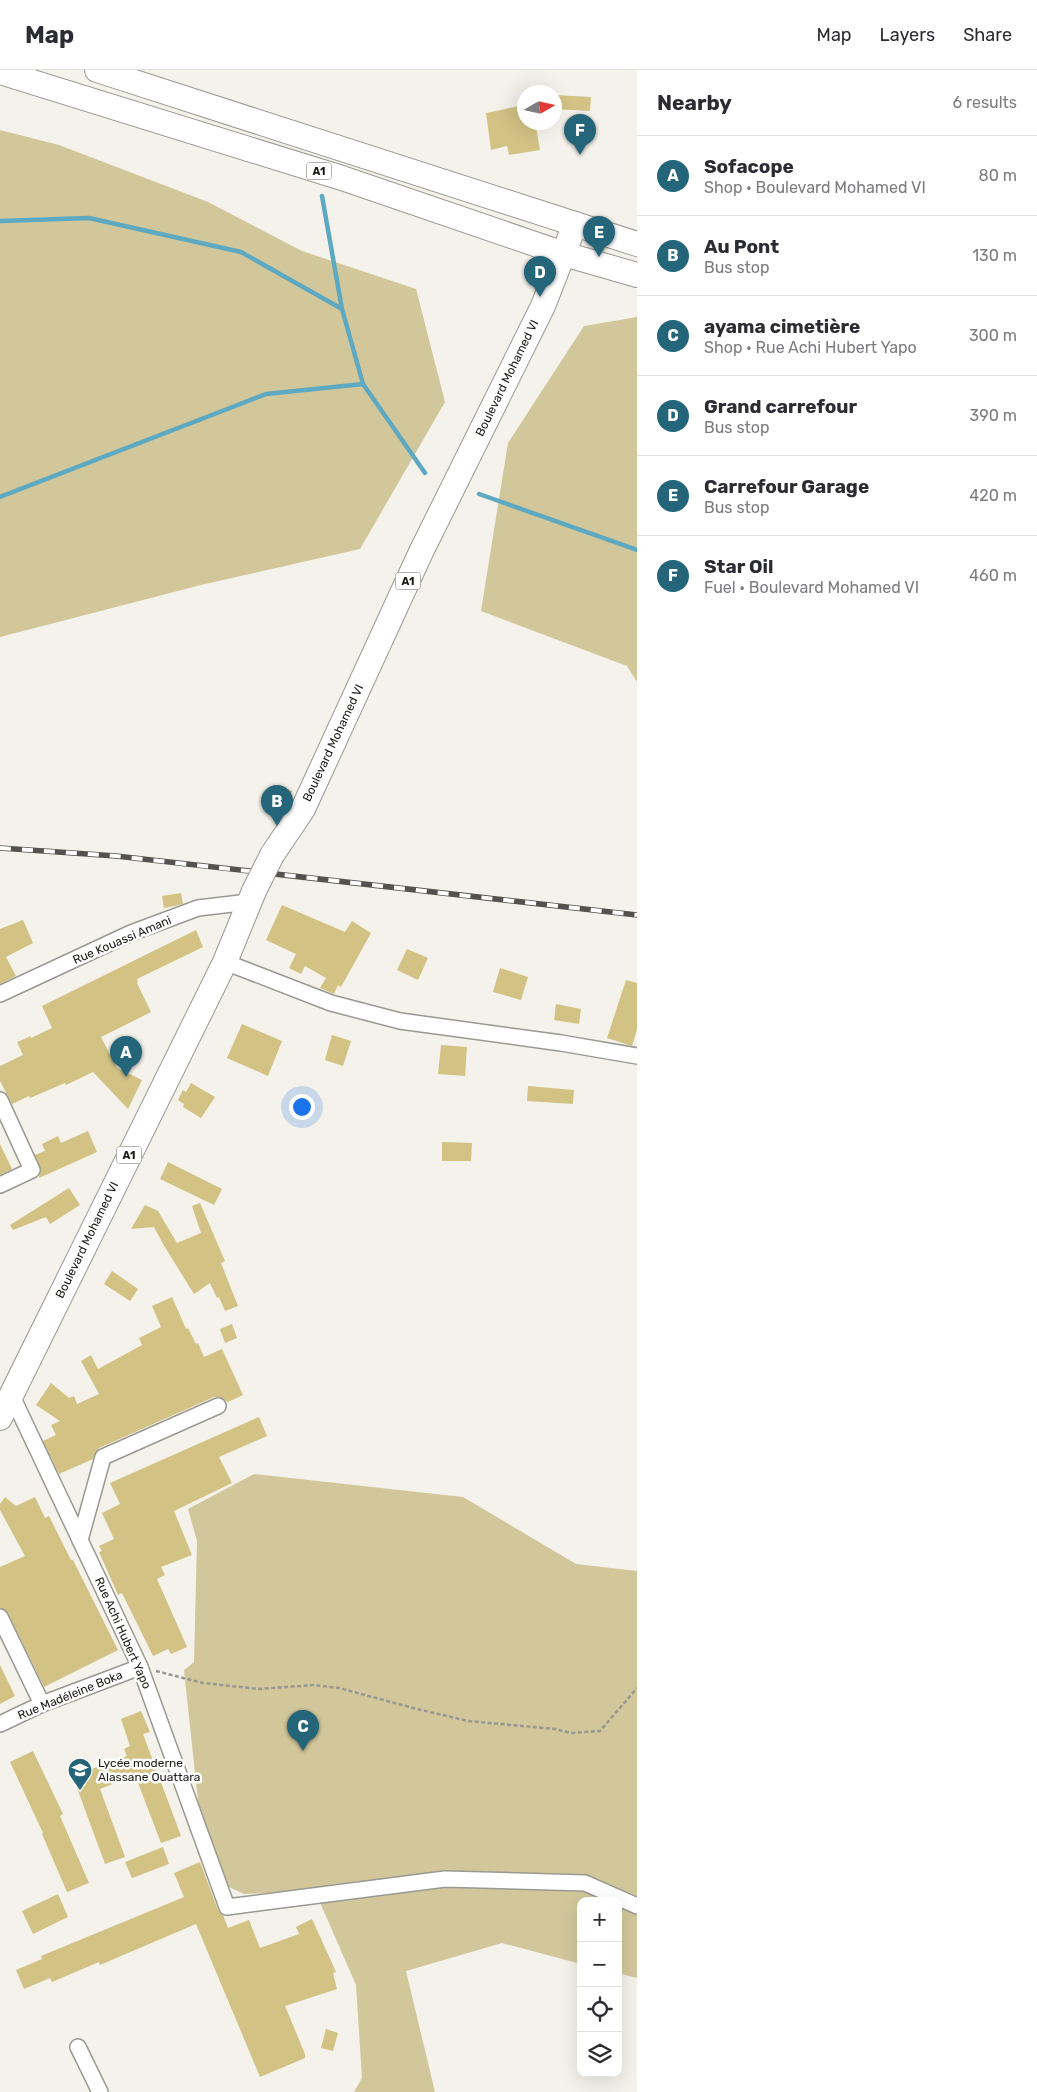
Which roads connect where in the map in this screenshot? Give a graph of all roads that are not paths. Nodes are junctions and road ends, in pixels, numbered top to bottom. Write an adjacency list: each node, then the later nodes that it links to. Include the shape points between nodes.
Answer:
1 (97, 70): 3 (main road, A1)
2 (0, 72): 5 (main road, A1, via 342,178)
3 (575, 224): 4 (main road, A1); 5 (main road, Boulevard Mohamed VI / A1)
4 (637, 244)
5 (564, 254): 6 (main road, A1); 7 (main road, Boulevard Mohamed VI / A1, bridge, via 544,306 420,552 303,809 272,855)
6 (637, 275)
7 (252, 896): 8 (main road, Boulevard Mohamed VI / A1); 9 (street, Rue Kouassi Amani, via 198,908 148,927)
8 (225, 962): 10 (street, via 331,1004 400,1021); 13 (main road, Boulevard Mohamed VI / A1)
9 (0, 994)
10 (637, 1056)
11 (0, 1100): 12 (street, via 32,1170)
12 (0, 1185)
13 (12, 1396): 15 (main road, Boulevard Mohamed VI / A1); 16 (street, Rue Achi Hubert Yapo)
14 (218, 1406): 16 (street, via 103,1457)
15 (0, 1418)
16 (80, 1540): 18 (street, Rue Achi Hubert Yapo)
17 (0, 1617): 19 (street)
18 (140, 1667): 19 (street, Rue Madéleine Boka); 21 (street, Rue Achi Hubert Yapo, via 227,1906 445,1879 585,1883)
19 (42, 1704): 20 (street, Rue Madéleine Boka)
20 (0, 1724)
21 (637, 1906)
22 (78, 2047): 23 (street)
23 (100, 2092)

